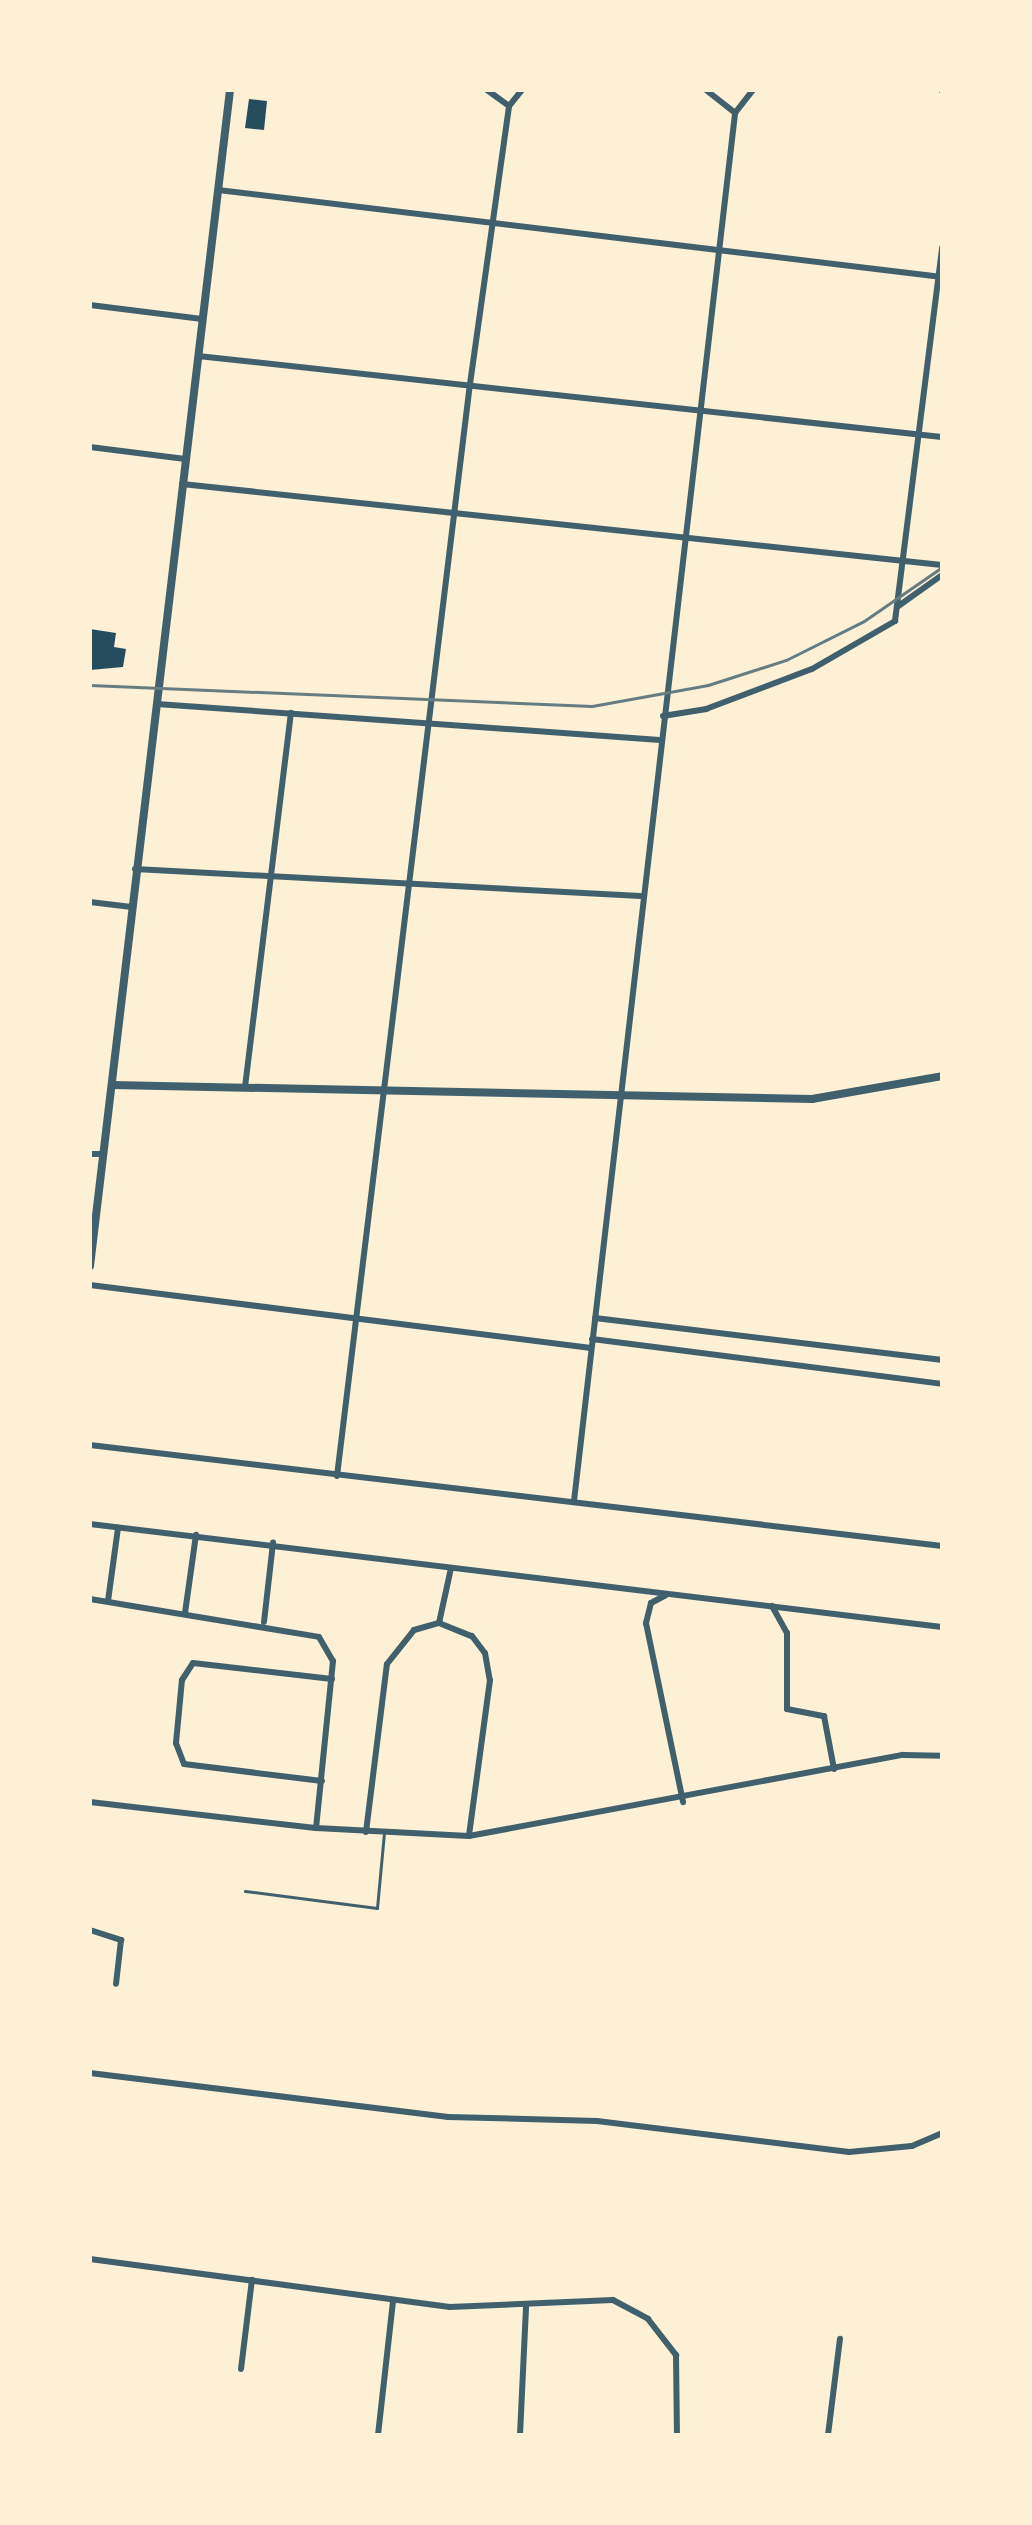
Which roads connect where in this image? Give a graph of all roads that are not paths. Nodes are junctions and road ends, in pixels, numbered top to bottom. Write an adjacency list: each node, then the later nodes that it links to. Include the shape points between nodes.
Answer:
1 (230, 90): 8 (street)
2 (487, 90): 6 (street)
3 (522, 90): 6 (street)
4 (706, 90): 7 (street)
5 (753, 90): 7 (street)
6 (509, 106): 9 (street)
7 (735, 113): 11 (street)
8 (218, 190): 9 (street); 14 (street)
9 (492, 225): 11 (street); 16 (street)
10 (942, 247): 12 (street)
11 (719, 250): 12 (street); 17 (street)
12 (940, 277): 18 (street)
13 (90, 305): 14 (street)
14 (202, 319): 15 (street)
15 (198, 356): 16 (street); 21 (street)
16 (470, 384): 17 (street); 23 (street)
17 (701, 411): 18 (street); 24 (street)
18 (918, 434): 19 (street); 25 (street)
19 (942, 437)
20 (90, 447): 21 (street)
21 (185, 459): 22 (street)
22 (182, 484): 23 (street); 29 (street)
23 (452, 513): 24 (street); 32 (street)
24 (684, 539): 25 (street); 31 (street)
25 (903, 559): 26 (street); 28 (street)
26 (942, 565)
27 (942, 575): 28 (street)
28 (897, 607): 31 (street, via 895,621 812,669 706,709)
29 (157, 704): 30 (street); 34 (street)
30 (291, 713): 32 (street); 35 (street)
31 (663, 716): 33 (street)
32 (426, 725): 33 (street); 36 (street)
33 (660, 740): 37 (street)
34 (135, 869): 35 (street); 39 (street)
35 (272, 875): 36 (street); 42 (street)
36 (412, 882): 37 (street); 43 (street)
37 (640, 896): 44 (street)
38 (90, 902): 39 (street)
39 (132, 907): 41 (street)
40 (942, 1076): 44 (street, via 812,1099)
41 (112, 1085): 42 (street); 46 (street)
42 (245, 1087): 43 (street)
43 (385, 1092): 44 (street); 50 (street)
44 (620, 1097): 49 (street)
45 (90, 1154): 46 (street)
46 (103, 1154): 47 (street)
47 (90, 1266)
48 (90, 1285): 50 (street)
49 (595, 1318): 51 (street); 53 (street)
50 (358, 1319): 52 (street); 56 (street)
51 (592, 1339): 52 (street); 54 (street)
52 (591, 1348): 57 (street)
53 (942, 1360)
54 (942, 1384)
55 (90, 1445): 56 (street)
56 (337, 1476): 57 (street)
57 (574, 1501): 62 (street)
58 (90, 1524): 59 (street)
59 (118, 1528): 60 (street); 66 (street)
60 (196, 1535): 61 (street); 68 (street)
61 (273, 1543): 63 (street); 69 (street)
62 (942, 1546)
63 (451, 1568): 64 (street); 70 (street)
64 (666, 1595): 67 (street); 77 (street, via 651,1603 646,1623)
65 (90, 1599): 66 (street)
66 (108, 1601): 68 (street)
67 (772, 1606): 71 (street); 74 (street, via 787,1633 787,1709 824,1716)
68 (185, 1613): 69 (street)
69 (264, 1622): 72 (street, via 319,1637 333,1661)
70 (439, 1623): 79 (street, via 414,1630 387,1664); 81 (street, via 472,1636 485,1653 490,1680)
71 (942, 1627)
72 (332, 1679): 75 (street); 75 (street, via 193,1663 182,1680 176,1743 184,1764)
73 (942, 1756): 74 (street, via 903,1755)
74 (834, 1769): 77 (street)
75 (322, 1781): 78 (street)
76 (90, 1802): 78 (street)
77 (683, 1802): 81 (street)
78 (316, 1828): 79 (street)
79 (366, 1832): 80 (street)
80 (384, 1833): 81 (street); 82 (lane, via 377,1908)
81 (469, 1836)
82 (245, 1891)
83 (90, 1930): 84 (street, via 121,1940)
84 (116, 1984)
85 (90, 2073): 86 (street, via 448,2117 597,2121 849,2152 912,2146)
86 (942, 2133)
87 (90, 2259): 88 (street)
88 (252, 2280): 89 (street); 92 (street)
89 (393, 2301): 90 (street); 93 (street)
90 (526, 2307): 94 (street); 95 (street, via 613,2300 648,2319 676,2355)
91 (840, 2339): 96 (street)
92 (241, 2369)
93 (378, 2435)
94 (520, 2435)
95 (677, 2435)
96 (828, 2435)

